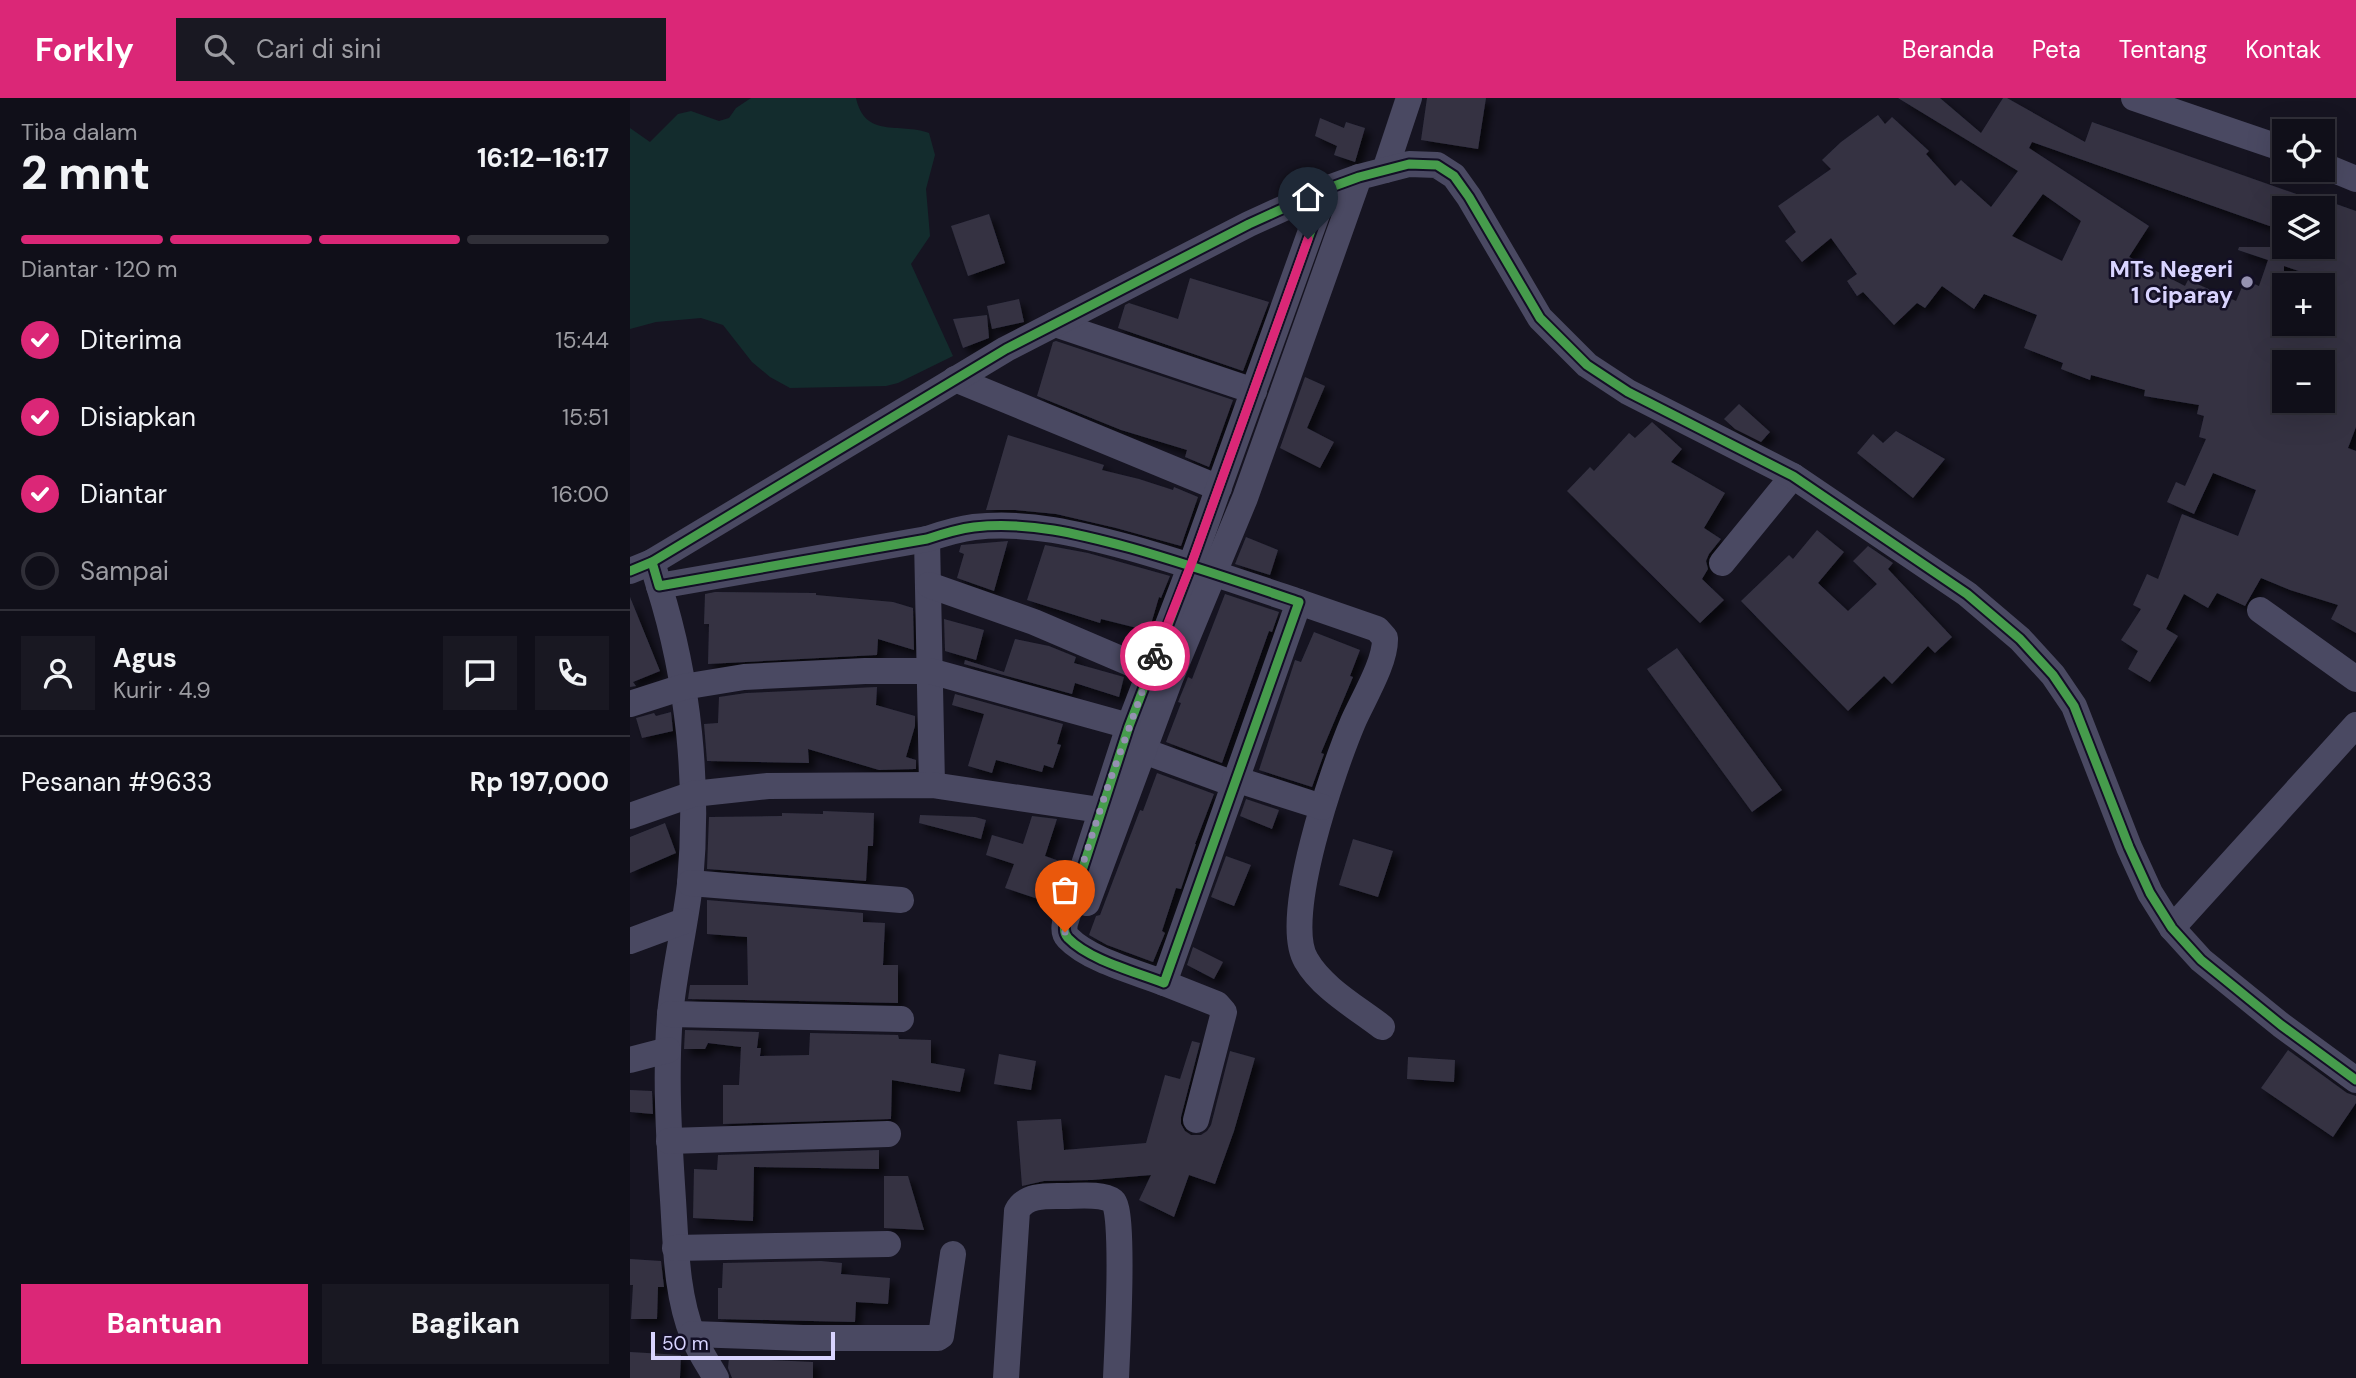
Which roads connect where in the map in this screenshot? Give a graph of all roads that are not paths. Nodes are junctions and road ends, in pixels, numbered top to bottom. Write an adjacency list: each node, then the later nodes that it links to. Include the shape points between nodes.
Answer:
1 (1409, 98): 5 (street)
2 (2134, 98): 3 (street)
3 (2162, 102): 4 (street)
4 (2272, 144)
5 (1385, 170): 7 (street); 13 (street, via 1425,163 1448,170 1469,197 1540,318 1587,365 1628,392)
6 (2335, 170): 8 (street)
7 (1359, 177): 9 (street); 17 (street, via 1245,498)
8 (2356, 179)
9 (1326, 189): 10 (street); 12 (street)
10 (1055, 324): 11 (street); 12 (street)
11 (955, 379): 14 (street); 18 (street)
12 (1254, 391): 14 (street)
13 (1793, 477): 16 (street); 39 (street, via 1967,594 2020,639 2053,675 2074,706 2134,859)
14 (1219, 488): 17 (street)
15 (927, 539): 17 (street, via 973,527 1035,527); 18 (street); 19 (street)
16 (1722, 563)
17 (1203, 569): 20 (street); 23 (street)
18 (647, 573): 25 (street, via 678,652)
19 (929, 585): 22 (street); 23 (street, via 1034,622)
20 (1299, 602): 30 (street); 33 (street, via 1373,627 1385,638)
21 (2260, 610): 24 (street)
22 (930, 671): 25 (street, via 744,677); 28 (street); 31 (street)
23 (1160, 675): 28 (street); 29 (street)
24 (2356, 679)
25 (683, 687): 26 (street); 32 (street)
26 (630, 704)
27 (2356, 725): 39 (street)
28 (1129, 726): 34 (street)
29 (1144, 751): 30 (street); 41 (street)
30 (1234, 781): 33 (street); 42 (street)
31 (932, 785): 32 (street, via 768,786); 34 (street)
32 (693, 794): 35 (street); 36 (street)
33 (1322, 807): 45 (street, via 1301,899 1302,953 1319,978)
34 (1100, 810): 41 (street, via 1065,923)
35 (630, 816)
36 (690, 883): 37 (street); 38 (street)
37 (901, 900)
38 (684, 921): 40 (street); 43 (street)
39 (2172, 928): 48 (street, via 2221,977)
40 (630, 941)
41 (1072, 941): 42 (street, via 1089,953)
42 (1164, 983): 49 (street, via 1217,1004 1224,1012)
43 (670, 1014): 44 (street); 46 (street)
44 (901, 1019)
45 (1382, 1027)
46 (668, 1050): 47 (street); 51 (street)
47 (630, 1060)
48 (2356, 1080)
49 (1196, 1120)
50 (888, 1134): 51 (street)
51 (669, 1141): 53 (street)
52 (888, 1244): 53 (street)
53 (676, 1248): 55 (street)
54 (953, 1254): 55 (street, via 938,1338)
55 (692, 1334): 56 (street)
56 (716, 1378)
57 (1006, 1378): 58 (street, via 1017,1211 1030,1199 1062,1196 1102,1198 1117,1207)
58 (1116, 1378)

